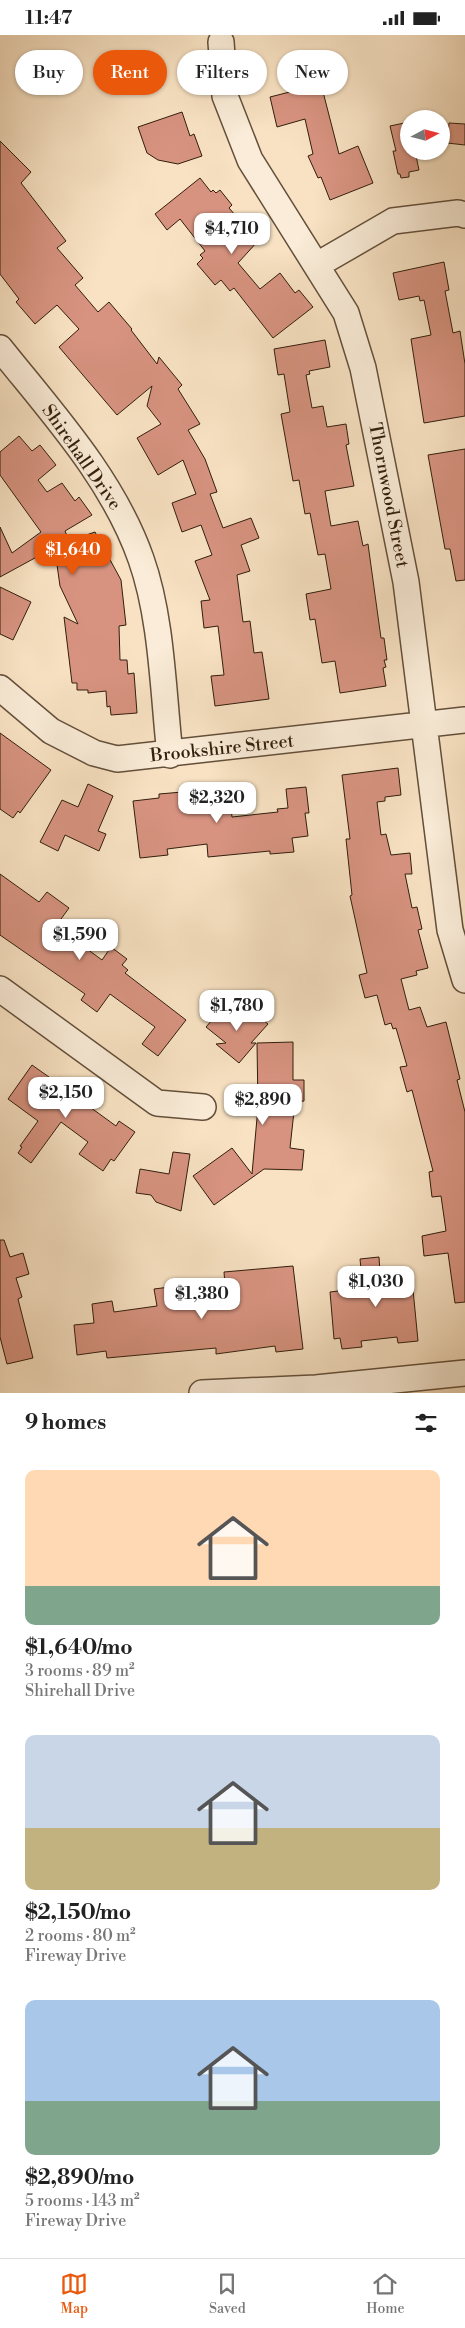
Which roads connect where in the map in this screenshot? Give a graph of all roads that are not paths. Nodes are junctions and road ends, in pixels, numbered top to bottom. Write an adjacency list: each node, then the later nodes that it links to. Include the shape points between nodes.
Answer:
1 (221, 42): 3 (street, Thornwood Street, via 225,96 250,160)
2 (465, 215): 3 (street, via 458,213 393,221)
3 (317, 265): 7 (street, Thornwood Street, via 346,313 364,368 406,582)
4 (0, 348): 8 (street, Shirehall Drive, via 76,443 130,532 154,606)
5 (0, 688): 8 (street, Brookshire Street, via 50,731 94,753 117,759)
6 (465, 720): 7 (street, Brookshire Street)
7 (424, 726): 8 (street, Brookshire Street); 9 (street, Thornwood Street, via 450,930)
8 (170, 755)
9 (465, 980)
10 (0, 989): 11 (street, via 157,1103)
11 (203, 1107)
12 (465, 1373): 13 (street)
13 (365, 1388): 14 (street)
14 (202, 1393)

